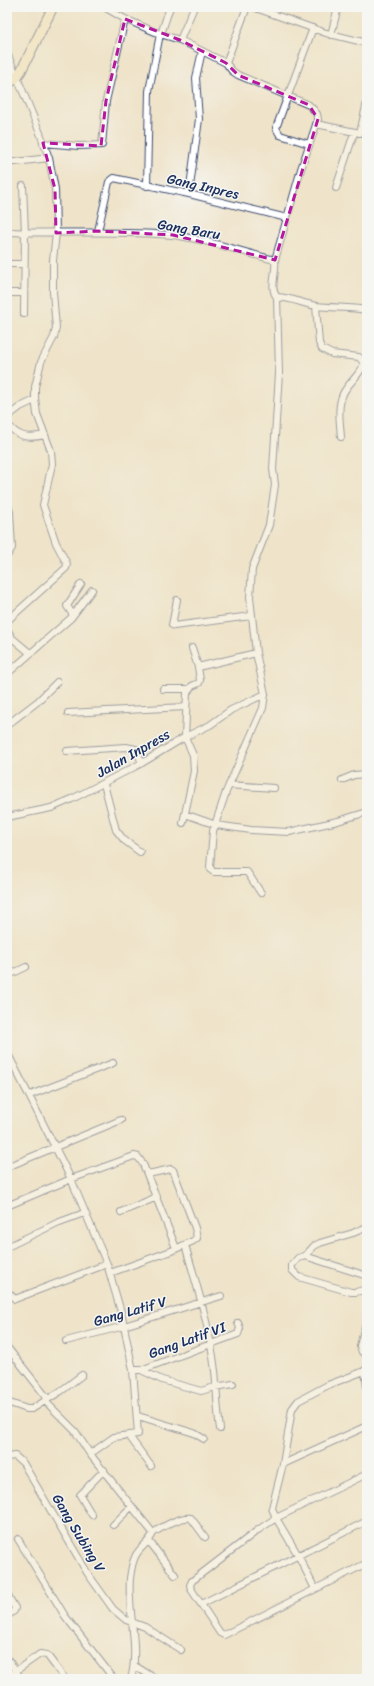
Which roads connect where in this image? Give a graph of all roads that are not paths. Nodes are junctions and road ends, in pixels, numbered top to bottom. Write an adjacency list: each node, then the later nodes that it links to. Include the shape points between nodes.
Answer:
1 (52, 7): 17 (street)
2 (104, 7): 8 (street)
3 (170, 7): 10 (street)
4 (194, 7): 12 (street)
5 (247, 7): 16 (street)
6 (253, 7): 9 (street)
7 (338, 7): 11 (street)
8 (125, 19): 10 (street); 23 (street, via 106,100 102,145)
9 (313, 28): 11 (street); 19 (street)
10 (161, 34): 12 (street); 28 (street, via 149,91)
11 (332, 35): 13 (street)
12 (180, 40): 14 (street)
13 (367, 43)
14 (202, 51): 16 (street); 30 (street, via 196,78 199,120)
15 (7, 53): 17 (street)
16 (226, 63): 19 (street, via 234,73)
17 (16, 78): 18 (street); 23 (street)
18 (7, 85)
19 (287, 97): 21 (street, via 313,109 317,114); 24 (street, via 276,126 278,133)
20 (367, 102): 22 (street, via 361,132)
21 (316, 124): 22 (street); 24 (street)
22 (354, 133): 29 (street)
23 (43, 143): 25 (street)
24 (309, 144): 31 (street)
25 (49, 158): 26 (street); 35 (street, via 55,189)
26 (7, 162)
27 (23, 186): 34 (street)
28 (147, 186): 30 (street, Gang Inpres); 32 (street, Gang Inpres, via 114,178 109,182)
29 (336, 188)
30 (189, 194): 31 (street, Gang Inpres)
31 (287, 218): 36 (street)
32 (98, 231): 35 (street, Gang Baru); 36 (street, Gang Baru, via 173,235)
33 (7, 232): 34 (street, Gang Baru)
34 (25, 233): 35 (street, Gang Baru); 38 (street)
35 (56, 233): 45 (street, via 53,292 56,328 41,362 35,387)
36 (275, 260): 41 (street, via 274,291)
37 (7, 264): 38 (street)
38 (24, 264): 39 (street)
39 (24, 293): 40 (street); 44 (street)
40 (7, 294)
41 (277, 297): 42 (street); 57 (street, via 279,373 274,485 269,525 252,569)
42 (316, 306): 43 (street); 49 (street, via 319,343 322,349 332,354 359,358 364,363 343,394 340,405)
43 (367, 310)
44 (24, 314)
45 (35, 400): 46 (street); 48 (street)
46 (7, 416)
47 (7, 423): 48 (street, via 20,435 32,438)
48 (44, 435): 58 (street, via 52,464 43,505 67,566)
49 (341, 437)
50 (7, 502): 51 (street, via 10,512)
51 (9, 531): 52 (street, via 12,548)
52 (7, 556)
53 (81, 584): 56 (street, via 67,606)
54 (92, 590): 56 (street)
55 (177, 600): 57 (street, via 172,625 174,626)
56 (72, 615): 62 (street)
57 (251, 616): 63 (street)
58 (7, 621)
59 (7, 629): 60 (street)
60 (9, 639): 62 (street)
61 (192, 648): 64 (street)
62 (30, 653): 65 (street)
63 (256, 653): 64 (street); 69 (street)
64 (198, 666): 68 (street, via 200,681)
65 (7, 674)
66 (57, 682): 72 (street, via 37,702)
67 (163, 689): 68 (street)
68 (189, 689): 70 (street)
69 (265, 694): 73 (street, Jalan Inpress, via 231,710 210,725); 79 (street, via 254,732)
70 (185, 707): 71 (street); 73 (street)
71 (68, 713)
72 (7, 725)
73 (185, 737): 75 (street, Jalan Inpress); 82 (street, via 193,755 194,771)
74 (67, 751): 75 (street, via 131,748 138,751)
75 (142, 763): 78 (street, Jalan Inpress)
76 (367, 774): 77 (street, via 354,775)
77 (342, 780)
78 (104, 784): 83 (street, Jalan Inpress, via 51,808); 86 (street, via 116,830)
79 (229, 786): 80 (street); 85 (street)
80 (274, 788)
81 (367, 812): 85 (street, via 289,832)
82 (186, 814): 84 (street); 85 (street)
83 (7, 816)
84 (183, 823)
85 (216, 825): 87 (street, via 213,832 211,870 224,873 247,872)
86 (140, 852)
87 (261, 893)
88 (26, 967): 89 (street)
89 (7, 976)
90 (7, 1052): 92 (street)
91 (113, 1063): 92 (street)
92 (30, 1095): 94 (street)
93 (121, 1120): 94 (street)
94 (53, 1147): 95 (street); 97 (street)
95 (7, 1167)
96 (148, 1174): 97 (street, via 140,1159 134,1156); 98 (street); 103 (street, via 171,1169 175,1173 197,1234 197,1238)
97 (71, 1179): 99 (street); 101 (street)
98 (157, 1197): 100 (street); 105 (street)
99 (7, 1206)
100 (121, 1212)
101 (84, 1213): 104 (street, via 56,1223); 107 (street)
102 (367, 1227): 106 (street, via 320,1243)
103 (185, 1245): 105 (street); 113 (street)
104 (7, 1247)
105 (176, 1248): 108 (street)
106 (305, 1256): 109 (street); 110 (street, via 292,1264 292,1270 299,1277 351,1292)
107 (107, 1264): 108 (street); 111 (street, via 15,1299)
108 (110, 1273): 116 (street)
109 (367, 1276)
110 (367, 1289)
111 (7, 1291)
112 (221, 1296): 113 (street, Gang Latif V)
113 (201, 1303): 116 (street, Gang Latif V); 118 (street)
114 (367, 1320): 120 (street, via 360,1346 362,1352)
115 (238, 1323): 118 (street, Gang Latif VI, via 238,1334)
116 (124, 1326): 117 (street, Gang Latif V); 121 (street)
117 (66, 1341)
118 (210, 1344): 122 (street, Gang Latif VI); 126 (street)
119 (7, 1348): 128 (street)
120 (367, 1354)
121 (133, 1370): 122 (street, Gang Latif VI); 130 (street)
122 (141, 1370): 126 (street, via 162,1380 201,1391)
123 (366, 1370): 127 (street); 137 (street, via 328,1385 294,1405)
124 (82, 1374): 128 (street)
125 (233, 1384): 126 (street)
126 (215, 1387): 132 (street)
127 (367, 1388)
128 (46, 1400): 129 (street, via 30,1409); 135 (street, via 75,1431)
129 (7, 1402)
130 (138, 1416): 133 (street, via 138,1434); 134 (street, via 194,1433)
131 (367, 1426): 137 (street)
132 (220, 1429)
133 (129, 1436): 135 (street, via 112,1438); 138 (street)
134 (204, 1439)
135 (90, 1454): 139 (street)
136 (7, 1457): 157 (street, Gang Subing V, via 15,1456 23,1463 88,1574 113,1609 122,1618)
137 (283, 1464): 143 (street, via 272,1508)
138 (151, 1466)
139 (104, 1470): 141 (street); 142 (street, via 80,1495)
140 (367, 1474): 143 (street)
141 (131, 1507): 145 (street); 146 (street)
142 (92, 1515)
143 (276, 1518): 150 (street); 155 (street, via 192,1581 191,1589)
144 (367, 1521): 150 (street)
145 (113, 1525)
146 (153, 1533): 147 (street, via 166,1524 187,1517 191,1518); 149 (street)
147 (205, 1537)
148 (18, 1539): 165 (street, via 65,1616)
149 (149, 1541): 152 (street); 157 (street, via 135,1556 131,1568)
150 (298, 1555): 153 (street); 155 (street)
151 (367, 1563): 153 (street)
152 (176, 1575)
153 (315, 1589): 155 (street, via 224,1635 220,1633)
154 (7, 1594): 156 (street, via 15,1608)
155 (201, 1604)
156 (7, 1616)
157 (133, 1623): 158 (street, Gang Subing V); 160 (street)
158 (181, 1650)
159 (7, 1658): 161 (street)
160 (135, 1666): 166 (street); 167 (street)
161 (16, 1671): 162 (street); 163 (street); 164 (street, via 40,1654 45,1654)
162 (7, 1677)
163 (21, 1679)
164 (65, 1679)
165 (114, 1679)
166 (131, 1679)
167 (156, 1679)

